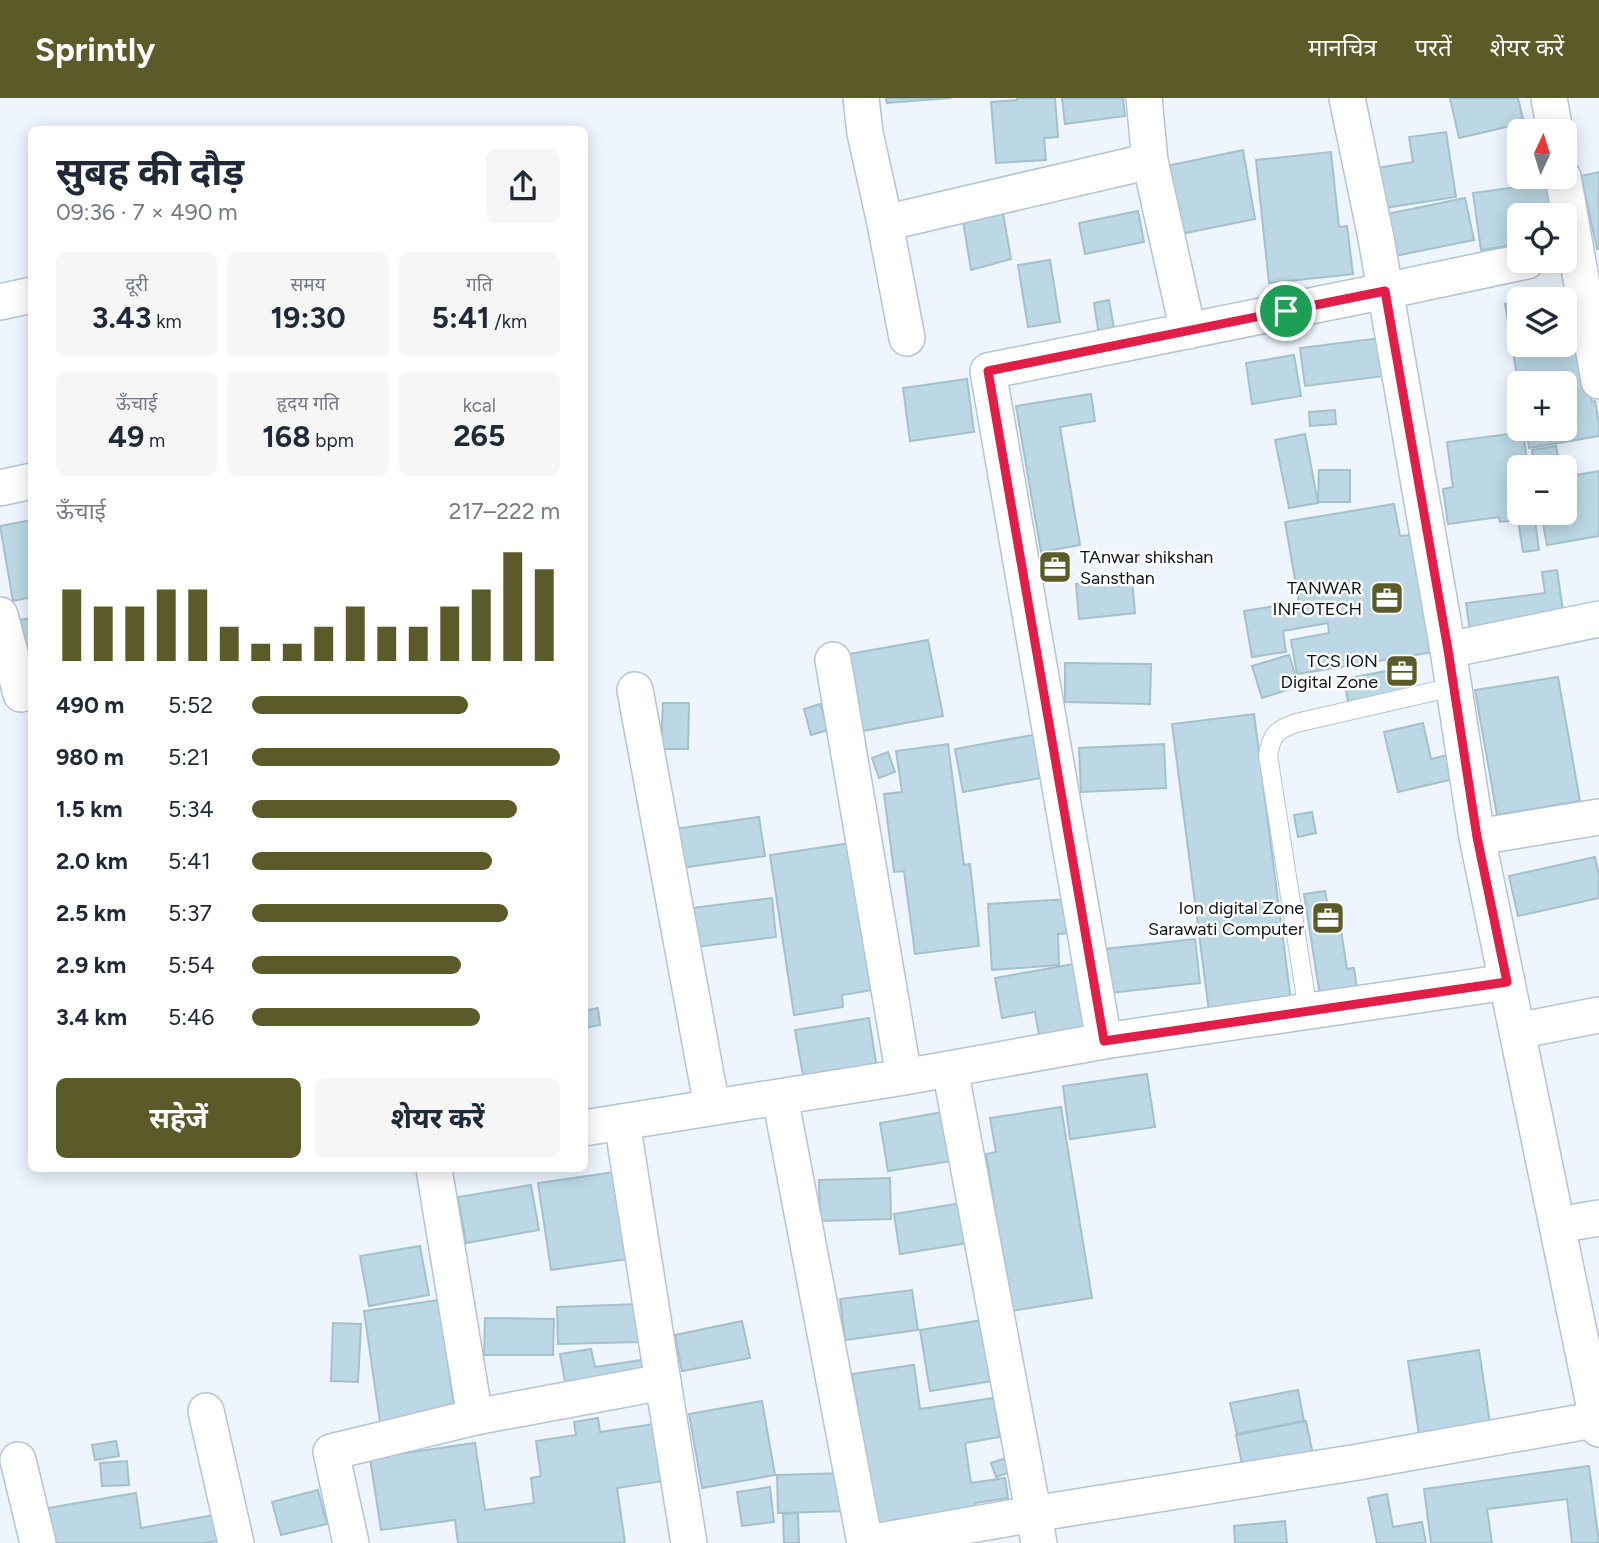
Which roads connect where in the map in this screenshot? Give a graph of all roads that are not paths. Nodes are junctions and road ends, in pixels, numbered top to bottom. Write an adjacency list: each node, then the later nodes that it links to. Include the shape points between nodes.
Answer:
1 (861, 98): 7 (street)
2 (1144, 98): 6 (street)
3 (1347, 98): 10 (street)
4 (1549, 98): 5 (street)
5 (1553, 119)
6 (1150, 161): 7 (street); 13 (street)
7 (885, 223): 14 (street)
8 (1507, 265): 10 (street)
9 (1576, 273): 15 (street)
10 (1385, 291): 13 (street); 20 (street)
11 (28, 296): 12 (street)
12 (0, 302)
13 (1188, 331): 31 (street, via 988,371)
14 (907, 338)
15 (1599, 381)
16 (28, 482): 17 (street)
17 (0, 488)
18 (0, 615): 24 (street)
19 (1599, 619): 20 (street)
20 (1448, 650): 22 (street)
21 (833, 660): 33 (street)
22 (1453, 687): 26 (street); 28 (lane, via 1296,723 1280,729 1271,740 1268,755)
23 (635, 690): 35 (street)
24 (21, 694)
25 (1599, 817): 26 (street)
26 (1477, 837): 27 (street)
27 (1507, 982): 28 (street); 30 (street)
28 (1308, 1011): 31 (street)
29 (1599, 1016): 30 (street)
30 (1517, 1031): 40 (street)
31 (1104, 1041): 32 (street)
32 (950, 1069): 33 (street); 46 (street)
33 (904, 1077): 34 (street)
34 (780, 1097): 35 (street); 51 (street)
35 (712, 1107): 36 (street)
36 (622, 1122): 37 (street); 41 (street)
37 (588, 1127)
38 (434, 1172): 43 (street)
39 (1599, 1218): 40 (street)
40 (1558, 1225): 44 (street)
41 (663, 1382): 43 (street); 50 (street)
42 (206, 1411): 48 (street)
43 (475, 1417): 49 (street, via 331,1452)
44 (1599, 1422): 46 (street, via 1344,1464)
45 (18, 1460): 47 (street)
46 (1036, 1529): 51 (street)
47 (38, 1543)
48 (236, 1543)
49 (351, 1543)
50 (689, 1543)
51 (867, 1543)

